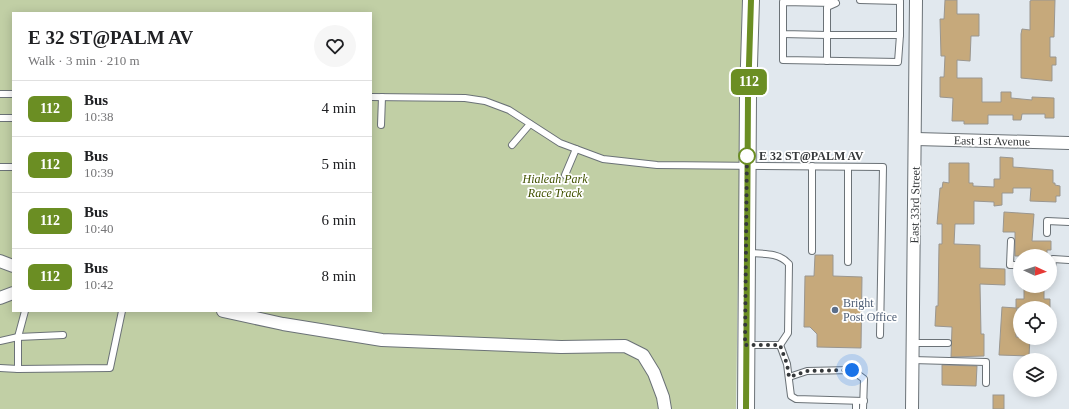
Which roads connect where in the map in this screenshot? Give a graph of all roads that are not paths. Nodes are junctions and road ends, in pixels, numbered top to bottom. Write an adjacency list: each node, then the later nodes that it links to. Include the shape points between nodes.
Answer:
1 (751, 0): 21 (street)
2 (860, 0): 7 (lane, via 900,1)
3 (916, 0): 17 (street, East 33rd Street)
4 (836, 1): 5 (lane, via 783,2); 6 (lane, via 827,7)
5 (783, 34): 6 (lane); 8 (lane, via 782,60)
6 (827, 35): 7 (lane); 8 (lane)
7 (900, 35): 8 (lane, via 898,62)
8 (827, 61)
9 (0, 94): 10 (lane)
10 (12, 94)
11 (372, 97): 12 (lane)
12 (382, 97): 15 (lane, via 466,98 485,101 509,110); 16 (lane)
13 (0, 118): 14 (lane)
14 (12, 118)
15 (530, 124): 19 (lane); 20 (lane)
16 (381, 125)
17 (916, 139): 18 (street, East 1st Avenue); 47 (street, East 33rd Street)
18 (1069, 143)
19 (512, 145)
20 (576, 150): 21 (lane, via 604,159 657,165); 26 (lane)
21 (747, 166): 22 (lane); 31 (street)
22 (812, 166): 25 (lane); 30 (lane)
23 (0, 167): 24 (lane)
24 (12, 167)
25 (848, 167): 35 (lane); 44 (lane, via 883,167)
26 (565, 175)
27 (1069, 222): 28 (lane, via 1047,221)
28 (1047, 233)
29 (1011, 241): 36 (lane, via 1010,265)
30 (812, 251)
31 (746, 253): 49 (street); 50 (lane, via 779,256 789,264 788,333)
32 (1057, 259): 33 (lane)
33 (1069, 260)
34 (0, 262): 37 (street)
35 (848, 262)
36 (1013, 265)
37 (12, 266)
38 (12, 293): 39 (street)
39 (0, 298)
40 (25, 312): 45 (lane)
41 (122, 312): 53 (lane, via 110,368)
42 (228, 312): 58 (street, via 382,340 562,347 625,346 643,355 654,373)
43 (62, 335): 45 (lane)
44 (880, 335)
45 (18, 337): 46 (lane); 53 (lane)
46 (0, 341)
47 (913, 343): 48 (lane); 51 (street, East 33rd Street)
48 (948, 343)
49 (745, 345): 50 (lane); 59 (street)
50 (780, 345): 54 (lane)
51 (912, 360): 55 (lane, via 986,362); 62 (street, East 33rd Street)
52 (0, 368): 53 (lane)
53 (18, 369)
54 (789, 377): 56 (lane, via 791,396 796,399); 57 (lane, via 807,371 852,370 864,379)
55 (986, 383)
56 (856, 401): 57 (lane); 60 (lane)
57 (864, 401): 61 (lane)
58 (665, 409)
59 (746, 409)
60 (856, 409)
61 (864, 409)
62 (912, 409)

